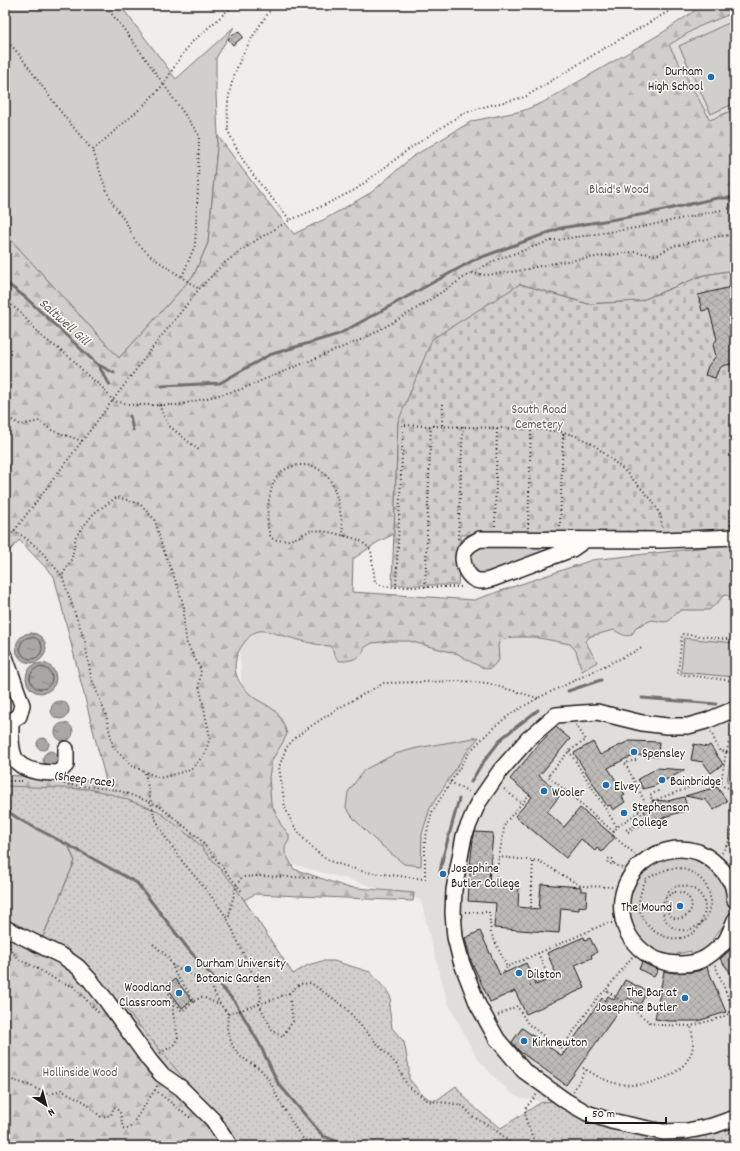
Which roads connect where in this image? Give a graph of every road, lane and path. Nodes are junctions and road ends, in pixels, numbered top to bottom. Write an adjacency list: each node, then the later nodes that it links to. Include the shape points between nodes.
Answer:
1 (104, 5): 6 (path)
2 (234, 5): 6 (path, via 191,43)
3 (274, 5): 9 (path, via 248,45 234,76 229,92 228,130 245,163)
4 (680, 5): 9 (path, via 526,97 462,114 409,149 355,190)
5 (5, 39): 7 (path)
6 (163, 85): 7 (path); 12 (path, via 199,135 195,245)
7 (93, 150): 12 (path, via 107,192 134,241)
8 (735, 207): 11 (path, via 642,227 550,242 496,260)
9 (290, 220): 13 (path, via 224,263)
10 (735, 235): 11 (path, via 673,246 657,255 634,252 608,254 518,271 486,275)
11 (471, 273): 17 (path, via 411,312 358,341 239,390 179,405)
12 (182, 277): 13 (path)
13 (199, 289): 15 (path)
14 (5, 300): 15 (path, via 41,336 102,387)
15 (113, 401): 17 (path, via 134,405); 27 (path)
16 (443, 403): 20 (path)
17 (160, 405): 28 (path, via 168,425)
18 (5, 416): 27 (path, via 20,425 40,421 51,430)
19 (401, 425): 21 (path)
20 (442, 425): 21 (path); 22 (path)
21 (431, 426): 48 (path)
22 (463, 426): 23 (path); 42 (path)
23 (497, 428): 24 (path); 37 (path)
24 (531, 429): 26 (path); 38 (path)
25 (403, 431): 47 (path)
26 (563, 432): 39 (path); 41 (path, via 593,444 623,469 652,500 661,516)
27 (82, 442): 32 (path)
28 (200, 451)
29 (735, 451): 30 (path)
30 (732, 510): 31 (path); 35 (path)
31 (735, 510)
32 (14, 531): 36 (path); 44 (path, via 39,548)
33 (5, 534): 36 (path)
34 (344, 536): 34 (path, via 315,530 287,541 271,538 267,511 277,476 285,469 305,465 316,468 330,478); 47 (path, via 360,541 371,550 375,582 383,586)
35 (732, 536): 41 (lane)
36 (8, 538): 43 (path)
37 (494, 539): 38 (lane); 46 (lane, via 480,539 471,543 462,557 468,573)
38 (528, 539): 39 (lane)
39 (560, 540): 40 (lane)
40 (585, 540): 41 (lane); 46 (lane, via 572,548)
41 (663, 540)
42 (458, 542)
43 (5, 543)
44 (62, 576): 66 (path, via 85,642 91,677 106,715 113,747 132,766); 66 (path, via 72,558 76,536 94,513 117,497 140,504 155,520 184,607 187,644 201,670 199,685 210,737 205,754 190,770 160,778)
45 (456, 580): 49 (path)
46 (481, 581): 49 (path, via 476,586)
47 (396, 587): 48 (path)
48 (425, 587): 49 (path)
49 (456, 588)
50 (735, 640): 54 (path, via 682,634 678,674)
51 (642, 648): 55 (path)
52 (5, 657): 58 (lane, via 22,705 19,716)
53 (735, 677): 54 (path)
54 (735, 681)
55 (538, 698): 70 (path, via 493,728 470,751); 70 (path, via 486,684 460,681 384,683 305,730 286,748 279,767 285,807 290,818 303,838 319,854 332,862 365,872 425,879 425,840 432,812)
56 (735, 709): 59 (lane)
57 (569, 714): 59 (lane, via 597,712 667,726 688,726); 62 (path, via 586,740); 67 (lane, via 556,715 543,725)
58 (8, 721): 61 (lane, via 12,753 22,767 43,773 58,773 66,765)
59 (706, 721): 63 (path, via 718,750)
60 (729, 740): 63 (path)
61 (66, 749)
62 (569, 751): 85 (path); 86 (path, via 548,776)
63 (727, 752): 64 (path); 72 (path)
64 (735, 752)
65 (636, 760): 81 (path, via 625,763)
66 (145, 773): 78 (path)
67 (494, 780): 77 (lane); 80 (path)
68 (5, 781): 69 (path)
69 (30, 782)
70 (450, 782): 77 (path)
71 (59, 783): 78 (path, (Sheep race), via 117,790)
72 (721, 783): 74 (path, via 724,787); 79 (path, via 714,780 696,780 686,789)
73 (734, 783): 74 (path)
74 (734, 789)
75 (660, 790): 79 (path, via 650,795)
76 (530, 794): 80 (path)
77 (481, 798): 101 (lane, via 464,836 454,890)
78 (150, 802): 94 (path, (Sheep race), via 159,806 199,838); 102 (path, via 154,816 166,838)
79 (653, 802): 81 (path)
80 (521, 803): 87 (path, via 506,823)
81 (647, 806): 82 (path)
82 (639, 810): 84 (path, via 645,820 626,830 628,832); 85 (path)
83 (735, 813): 89 (path, via 731,838)
84 (643, 825)
85 (617, 827): 86 (path)
86 (614, 832): 91 (path, via 613,836)
87 (499, 857): 88 (path); 95 (path)
88 (533, 861): 96 (path, via 581,886); 100 (path)
89 (716, 862): 91 (lane, via 698,852 681,849 663,851); 99 (lane, via 732,883)
90 (613, 863): 92 (path)
91 (647, 867): 92 (lane); 92 (path)
92 (639, 876): 96 (lane); 96 (path); 105 (path, via 679,868 700,878 708,890 711,904); 105 (path, via 640,911 653,931 675,939 687,937)
93 (320, 878): 94 (path, via 242,877)
94 (237, 884): 97 (path, (Sheep race)); 102 (path)
95 (494, 884)
96 (631, 889): 104 (lane, via 621,906)
97 (243, 893)
98 (666, 897): 98 (path, via 675,892 682,892 688,896 692,901 689,913 684,917 672,917 666,908); 105 (path, via 662,905 663,915 671,926 677,930 685,930); 105 (path, via 674,887 689,887 696,890 704,902)
99 (735, 900)
100 (531, 907)
101 (453, 913): 112 (path, via 489,912 490,933); 127 (lane, via 461,961)
102 (228, 920): 123 (path, via 260,990)
103 (735, 920): 110 (lane, via 725,942)
104 (623, 922): 108 (lane); 109 (path, via 607,923)
105 (702, 923)
106 (5, 928): 126 (path, via 10,950 20,960 60,982 73,986); 139 (lane, via 64,957 78,967 161,1074 181,1088 213,1120)
107 (153, 944): 111 (path, via 168,957)
108 (639, 949): 110 (lane, via 659,961 681,965 697,962); 118 (path)
109 (538, 953): 112 (path); 115 (path)
110 (711, 955): 124 (path)
111 (172, 965): 121 (path); 122 (path, via 202,978 211,986)
112 (507, 967): 113 (path)
113 (504, 972)
114 (562, 972): 115 (path)
115 (549, 978): 117 (path)
116 (163, 986): 120 (path)
117 (530, 986)
118 (606, 990): 128 (path, via 651,1023); 129 (path, via 598,997)
119 (289, 993): 123 (path); 123 (path, via 293,1021 282,1037 272,1030); 141 (path, via 300,984 311,983 324,991 345,1007 398,1066 408,1086 428,1101 463,1106 473,1117 490,1126)
120 (173, 999): 121 (path, via 182,1011); 130 (path, via 178,1037 173,1046)
121 (194, 1001): 122 (path, via 202,997)
122 (220, 1004): 125 (path)
123 (260, 1004): 125 (path)
124 (735, 1012): 128 (path)
125 (228, 1014): 140 (path, via 227,1030 233,1047 241,1057 264,1073 298,1134)
126 (102, 1015)
127 (486, 1020): 129 (path, via 517,1006 528,1024); 135 (lane, via 515,1061)
128 (691, 1026): 133 (path, via 692,1053 682,1068 669,1077 651,1083 629,1085 618,1084)
129 (561, 1049): 131 (path)
130 (162, 1052)
131 (565, 1055)
132 (583, 1068): 133 (path)
133 (586, 1070): 137 (path)
134 (5, 1078): 136 (path, via 29,1085 49,1096 61,1090 85,1102 101,1117 111,1115 114,1107 120,1112 123,1128 129,1129)
135 (544, 1086): 137 (lane); 142 (path, via 525,1109 526,1120)
136 (155, 1090)
137 (566, 1101): 138 (lane, via 587,1113 662,1132 687,1131)
138 (735, 1118)
139 (230, 1146)
140 (311, 1146)
141 (512, 1146)
142 (536, 1146)

